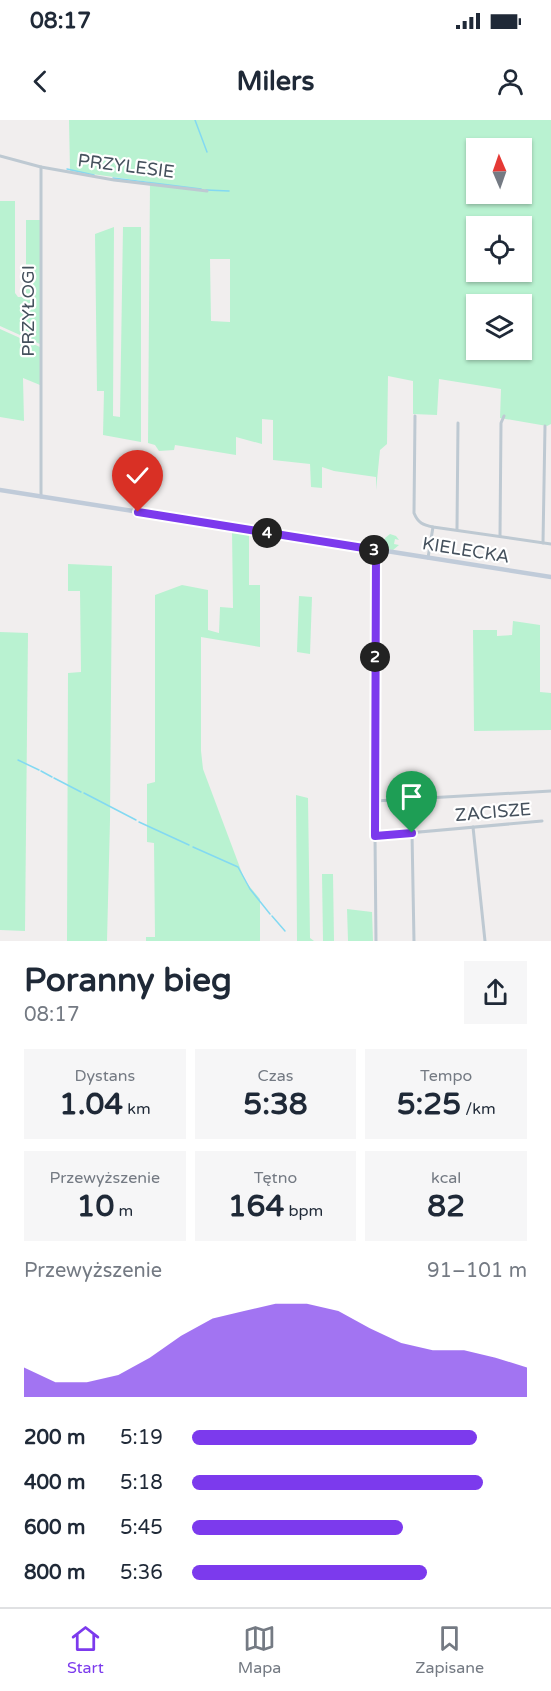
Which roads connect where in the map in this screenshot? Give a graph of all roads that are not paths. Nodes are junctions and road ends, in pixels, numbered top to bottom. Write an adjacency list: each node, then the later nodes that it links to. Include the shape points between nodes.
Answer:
1 (0, 156): 2 (street)
2 (41, 167): 3 (street, PRZYLESIE); 9 (street, PRZYŁOGI)
3 (207, 191)
4 (415, 416): 10 (street, via 414,513 423,525)
5 (504, 416): 12 (street)
6 (458, 423): 11 (street)
7 (545, 426): 13 (street)
8 (0, 490): 9 (street, KIELECKA)
9 (41, 497): 15 (street, KIELECKA)
10 (433, 527): 11 (street); 16 (street)
11 (457, 530): 12 (street)
12 (500, 536): 13 (street)
13 (543, 543): 14 (street)
14 (551, 544)
15 (376, 550): 16 (street, KIELECKA); 19 (street)
16 (428, 558): 17 (street, KIELECKA)
17 (551, 578)
18 (551, 791): 19 (street)
19 (375, 801): 23 (street)
20 (542, 821): 21 (street, ZACISZE)
21 (473, 827): 22 (street, ZACISZE); 26 (street)
22 (412, 833): 23 (street, ZACISZE); 25 (street)
23 (375, 836): 24 (street)
24 (376, 941)
25 (414, 941)
26 (485, 941)

